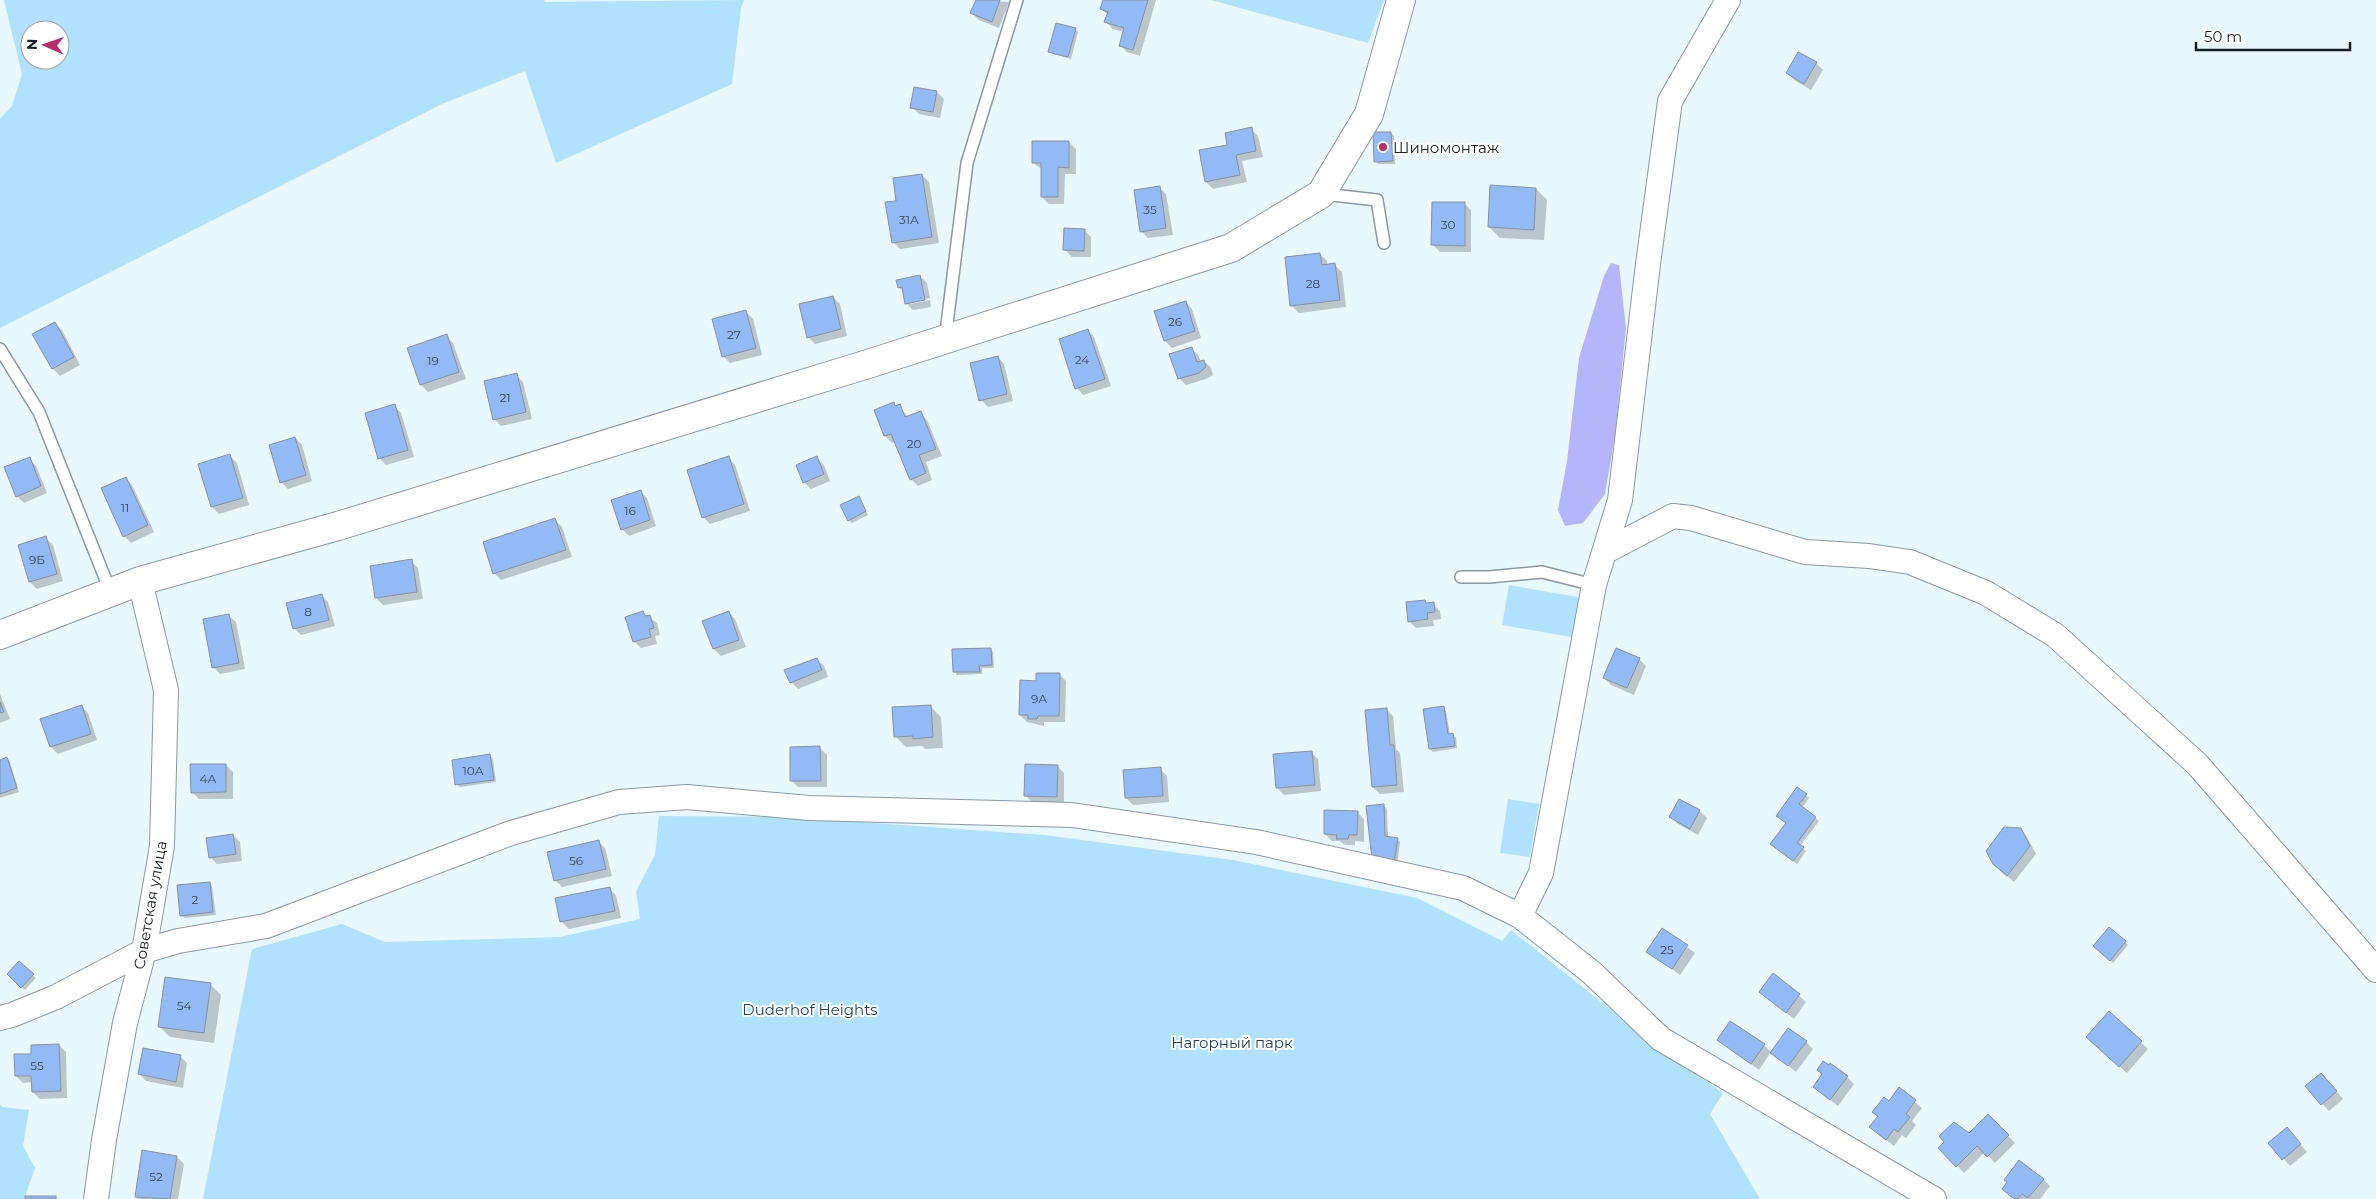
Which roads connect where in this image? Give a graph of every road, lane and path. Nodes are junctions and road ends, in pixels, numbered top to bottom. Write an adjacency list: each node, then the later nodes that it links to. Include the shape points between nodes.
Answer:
1 (1017, 0): 6 (lane, via 967,163 947,324)
2 (1401, 0): 4 (street, via 1369,114)
3 (1728, 0): 8 (street, via 1670,101 1620,500)
4 (1321, 194): 5 (lane, via 1377,200); 6 (street, via 1231,248)
5 (1384, 243)
6 (950, 338): 10 (street, via 338,526)
7 (0, 348): 12 (lane, via 39,412)
8 (1606, 551): 11 (street); 16 (street, via 1673,516 1691,518 1805,552 1910,562 1986,593 2055,635 2197,764)
9 (1461, 577): 11 (lane, via 1542,572)
10 (140, 581): 12 (street); 15 (street, Советская улица, via 166,690 162,846)
11 (1594, 585): 14 (street, via 1541,873)
12 (111, 593): 13 (street)
13 (0, 635)
14 (1520, 916): 15 (street, via 1463,888 1370,866 1256,842 1072,815 808,808 687,797 619,802 576,814 502,836 266,926 178,941); 19 (street, via 1591,972 1661,1039)
15 (144, 951): 17 (street, via 56,997); 18 (street, Советская улица, via 125,1023)
16 (2376, 970)
17 (0, 1018)
18 (96, 1199)
19 (1934, 1199)

